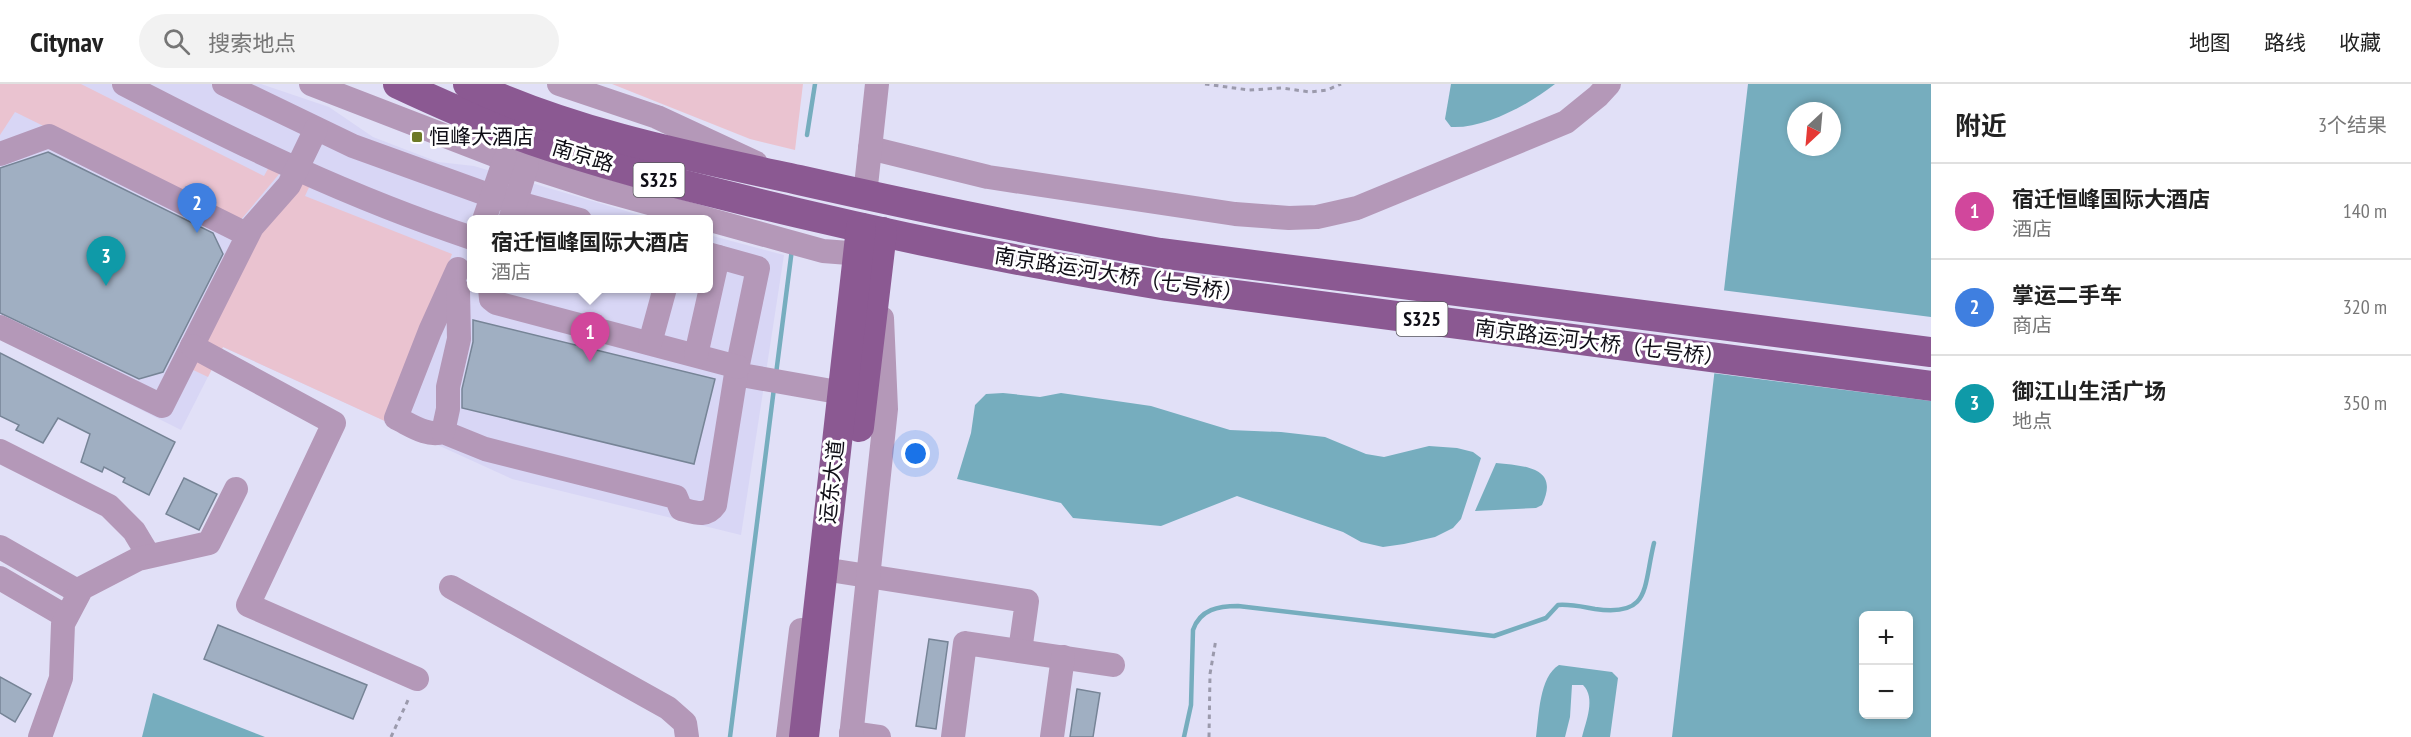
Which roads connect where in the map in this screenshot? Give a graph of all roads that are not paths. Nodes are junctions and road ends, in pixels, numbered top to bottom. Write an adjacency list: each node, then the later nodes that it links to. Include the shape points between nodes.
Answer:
1 (124, 84): 13 (street)
2 (224, 84): 9 (street)
3 (311, 84): 12 (street)
4 (398, 84): 24 (main road, 南京路 / S325, via 546,146)
5 (468, 84): 14 (main road, 南京路 / S325, via 553,117 672,153)
6 (560, 84): 14 (street, via 657,117)
7 (876, 84): 10 (street)
8 (1609, 84): 10 (street, via 1566,122 1358,208 1317,217 1235,214 988,177)
9 (311, 127): 13 (street); 16 (street)
10 (870, 148): 15 (street)
11 (0, 154): 13 (street, via 49,136 232,239)
12 (516, 162): 16 (street); 20 (street)
13 (293, 168): 22 (street, via 371,202); 34 (street, via 283,192 252,227)
14 (791, 179): 15 (main road, 南京路 / S325)
15 (865, 195): 17 (main road, 南京路 / S325)
16 (506, 206): 18 (street); 19 (street)
17 (916, 206): 35 (main road, 南京路运河大桥（七号桥） / S325, via 1160,253)
18 (491, 215)
19 (557, 215)
20 (693, 215)
21 (713, 221): 24 (street, via 823,251)
22 (467, 237)
23 (915, 239): 24 (main road, 南京路 / S325); 38 (main road, 南京路运河大桥（七号桥） / S325, via 1054,268 1167,286)
24 (870, 242): 39 (main road, 运东大道)
25 (467, 254): 27 (street)
26 (713, 256): 37 (street, via 758,268)
27 (458, 280): 32 (street); 40 (street, via 459,339); 40 (street, via 429,331 396,418 435,434)
28 (490, 293): 33 (street, via 496,303)
29 (665, 293): 33 (street)
30 (707, 293): 36 (street)
31 (0, 327): 34 (street, via 162,406)
32 (445, 332)
33 (650, 343): 36 (street)
34 (192, 346): 53 (street, via 334,423 248,605)
35 (1931, 352)
36 (696, 355): 37 (street)
37 (743, 373): 39 (street); 40 (street, via 715,505 711,512 703,514 681,509 676,497 485,449)
38 (1931, 386)
39 (855, 395): 45 (main road, 运东大道); 57 (street)
40 (443, 432)
41 (0, 451): 44 (street, via 109,506 134,531)
42 (236, 489): 44 (street, via 209,543)
43 (0, 547): 48 (street)
44 (149, 556): 48 (street, via 96,579)
45 (845, 572): 50 (street, via 1027,602); 54 (street); 58 (main road, 运东大道); 59 (main road, 运东大道)
46 (0, 578): 49 (street)
47 (451, 587): 56 (street, via 668,708 685,723)
48 (80, 592): 49 (street)
49 (65, 616): 55 (street, via 61,678)
50 (1020, 651): 51 (street); 61 (street, via 965,643)
51 (1063, 657): 52 (street); 62 (street)
52 (1113, 665)
53 (417, 679)
54 (851, 735): 60 (street)
55 (40, 737)
56 (687, 737)
57 (788, 737)
58 (804, 737)
59 (821, 737)
60 (879, 737)
61 (953, 737)
62 (1052, 737)

